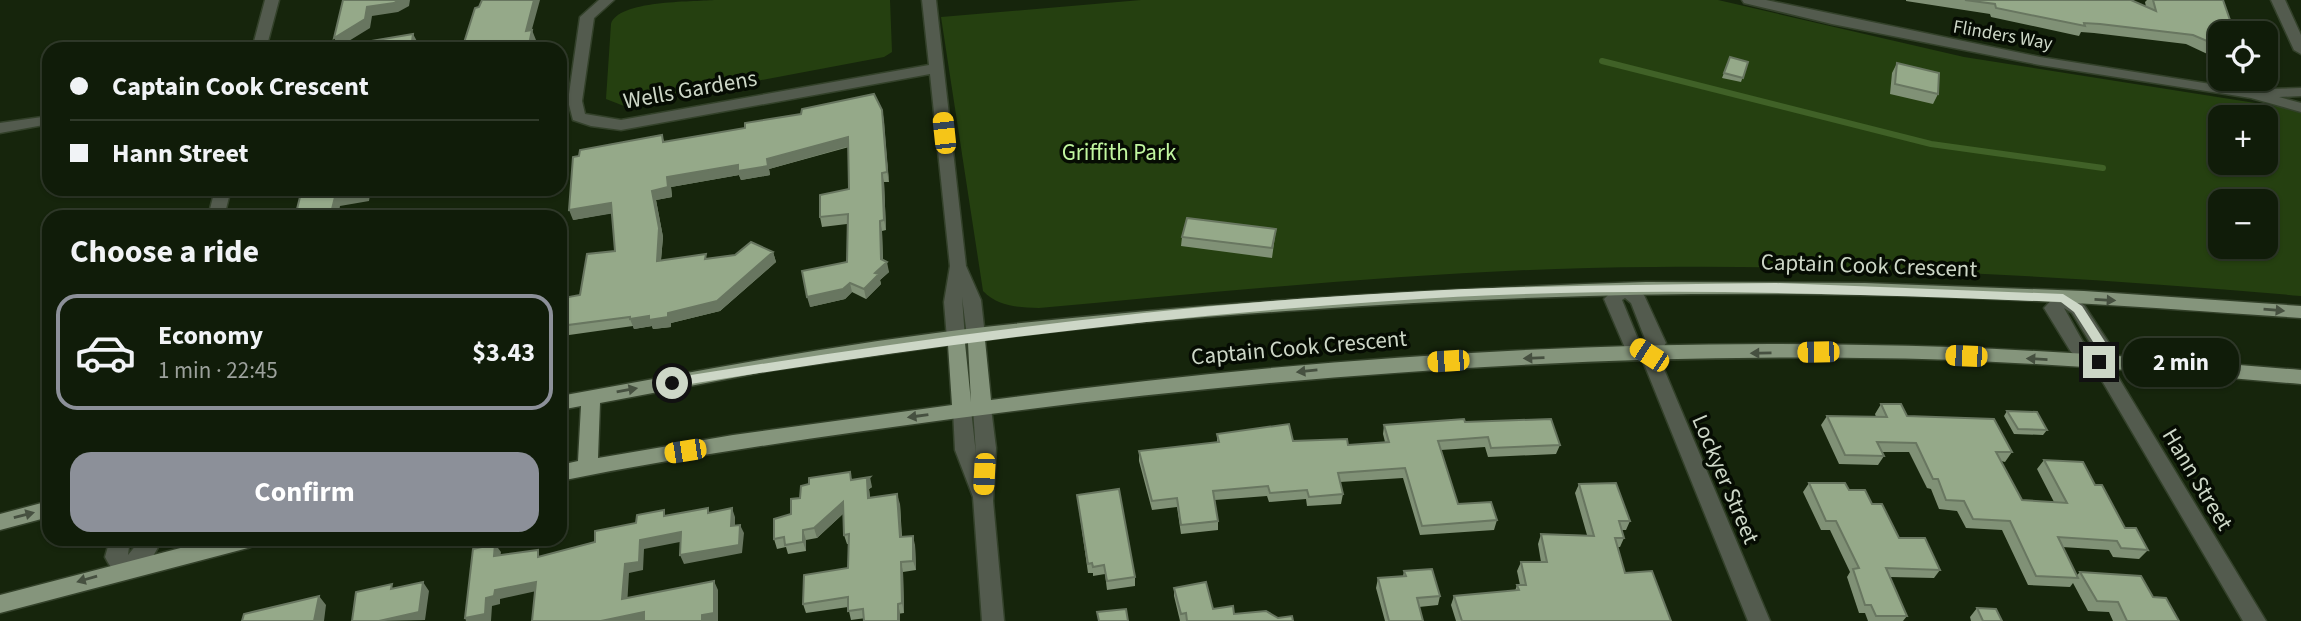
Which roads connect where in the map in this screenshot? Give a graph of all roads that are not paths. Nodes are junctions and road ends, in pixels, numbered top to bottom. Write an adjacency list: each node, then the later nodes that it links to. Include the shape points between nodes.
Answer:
1 (272, 0): 6 (street)
2 (607, 0): 8 (street, Wells Gardens, via 587,17 575,101 578,117 591,122 621,125)
3 (929, 0): 8 (street)
4 (1749, 0): 10 (street, Flinders Way, via 2001,54)
5 (2278, 0): 7 (street)
6 (261, 42)
7 (2301, 50)
8 (937, 68): 14 (street)
9 (2301, 92): 10 (street, Flinders Way)
10 (2253, 94): 11 (street, Flinders Way)
11 (2301, 108)
12 (42, 121): 13 (street)
13 (0, 128)
14 (958, 266): 18 (street, via 972,300); 19 (street, via 953,302)
15 (1624, 289): 16 (main road, Captain Cook Crescent, via 1776,287); 18 (main road, Captain Cook Crescent, via 1246,307); 20 (street, Lockyer Street, via 1613,299 1630,343)
16 (2063, 298): 17 (main road, Captain Cook Crescent, one-way to 17); 21 (street, Hann Street, via 2053,308 2077,347)
17 (2301, 312)
18 (976, 336): 19 (main road, Captain Cook Crescent); 25 (main road)
19 (956, 339): 23 (main road, Captain Cook Crescent, one-way to 19); 26 (main road)
20 (1649, 355): 21 (main road, Captain Cook Crescent, one-way to 20, via 1864,351); 25 (main road, Captain Cook Crescent, one-way to 25, via 1325,370); 38 (street, Lockyer Street)
21 (2099, 362): 22 (main road, Captain Cook Crescent); 39 (street, Hann Street)
22 (2301, 377)
23 (591, 396): 24 (main road, Captain Cook Crescent); 27 (main road)
24 (567, 401)
25 (982, 408): 26 (main road, Captain Cook Crescent); 29 (street, via 986,448)
26 (962, 410): 27 (main road, Captain Cook Crescent, one-way to 27); 29 (street, via 965,450)
27 (588, 467): 28 (main road, Captain Cook Crescent)
28 (567, 472)
29 (983, 501): 37 (street)
30 (42, 511): 31 (main road, one-way to 30)
31 (0, 522)
32 (118, 546): 35 (street, via 115,557)
33 (149, 546): 35 (street)
34 (219, 546): 35 (main road)
35 (128, 568): 36 (main road, one-way to 36)
36 (0, 604)
37 (993, 621)
38 (1759, 621)
39 (2255, 621)

